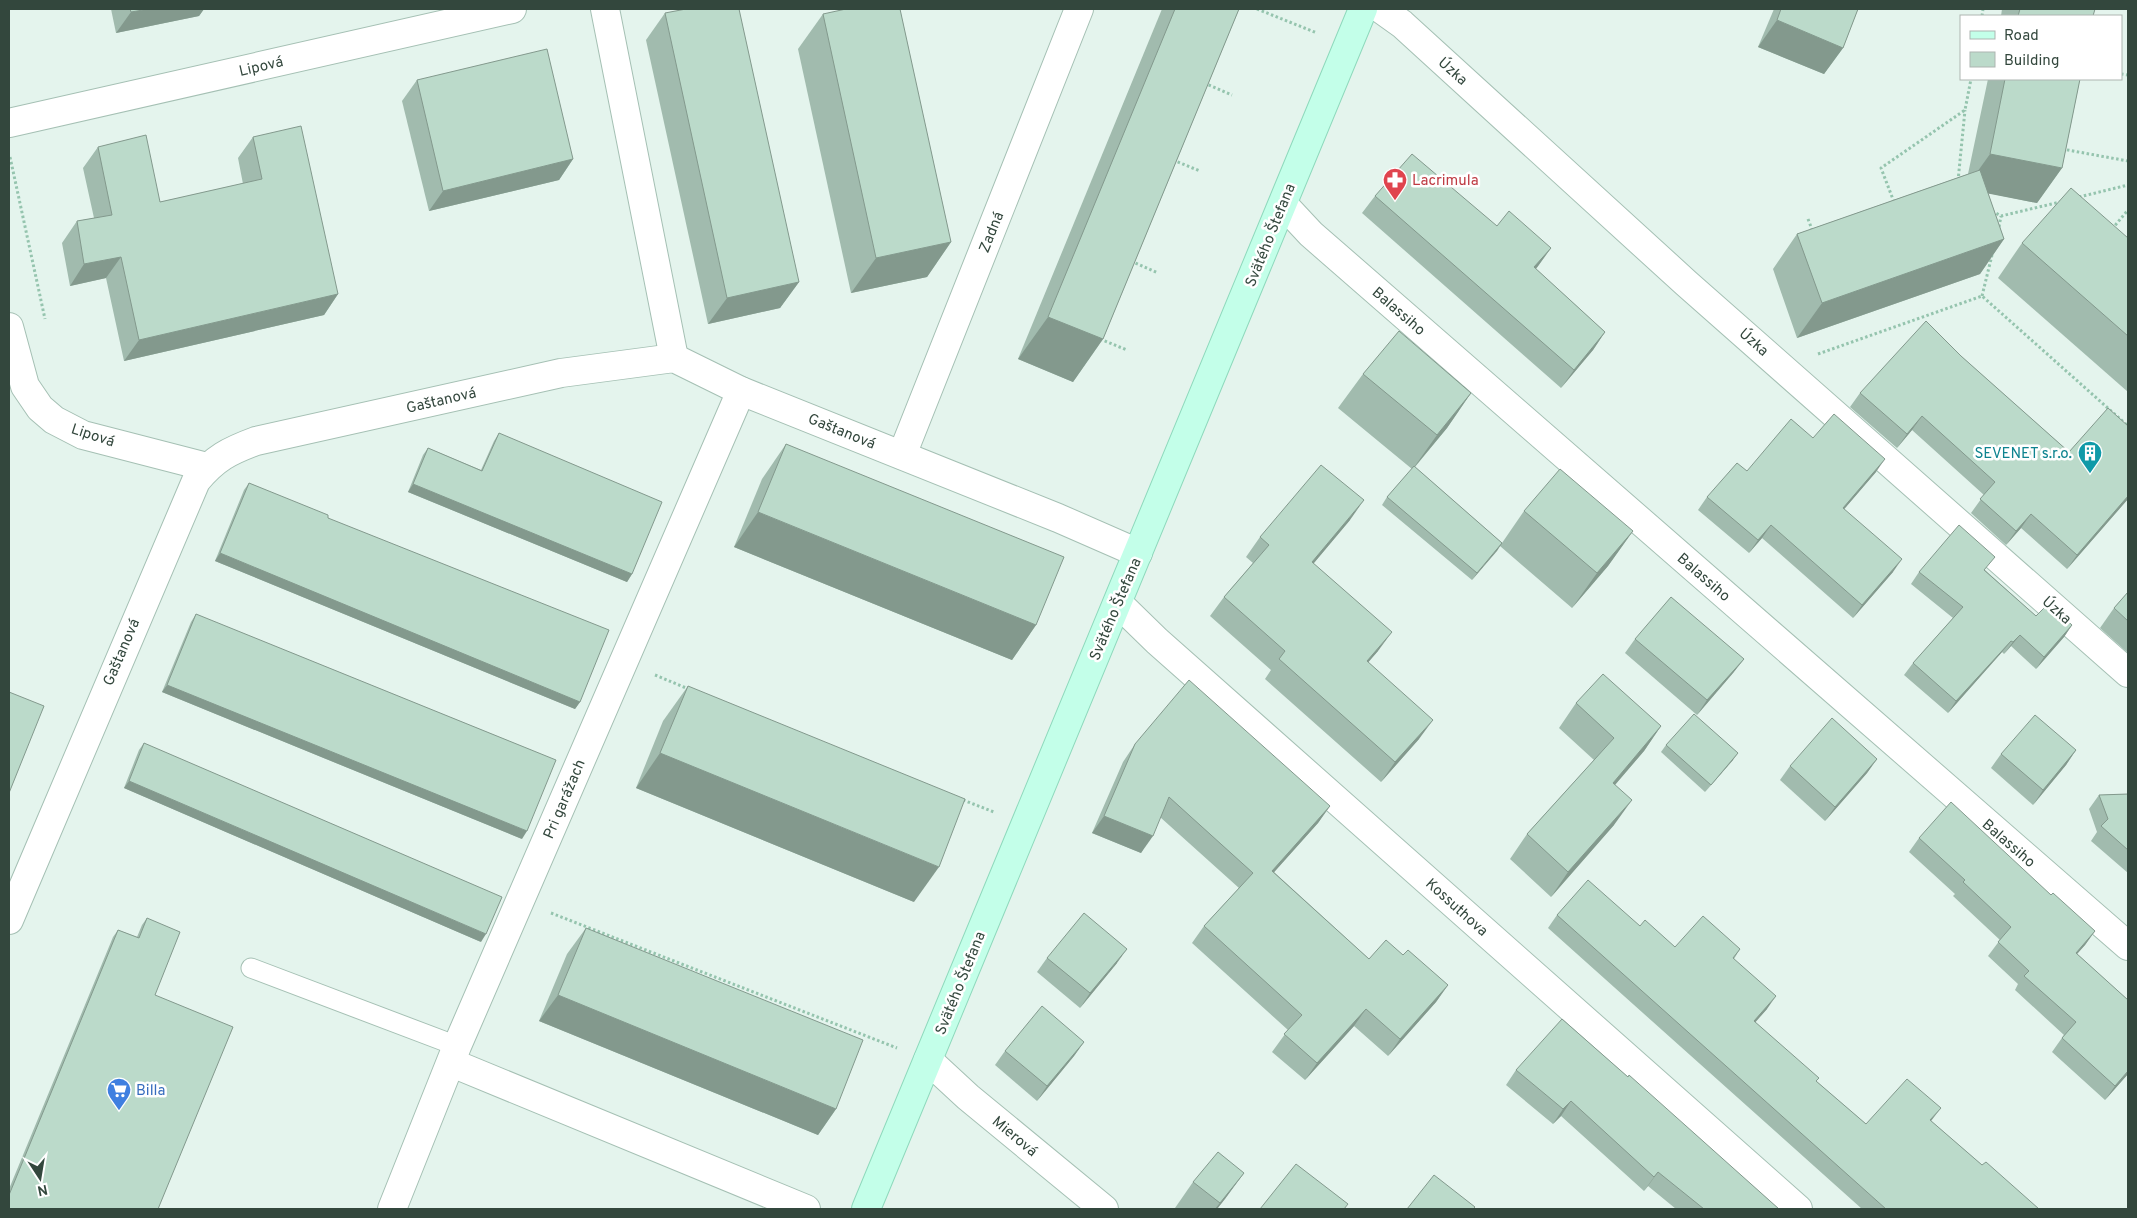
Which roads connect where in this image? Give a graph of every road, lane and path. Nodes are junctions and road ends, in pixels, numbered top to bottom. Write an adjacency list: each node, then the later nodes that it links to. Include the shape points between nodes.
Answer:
1 (512, 9): 12 (street, Lipová)
2 (605, 9): 39 (street)
3 (1079, 9): 43 (street, Zadná)
4 (1257, 9): 7 (path)
5 (1363, 9): 22 (street, Svätého Štefana)
6 (1381, 9): 40 (street, Úzka, via 1402,24 1686,283)
7 (1265, 12)
8 (1198, 80): 10 (path)
9 (1971, 80): 11 (path)
10 (1232, 95)
11 (1965, 110): 19 (path); 23 (path, via 1881,168)
12 (9, 122)
13 (2058, 148): 16 (path)
14 (9, 151): 35 (path)
15 (1166, 157): 17 (path)
16 (2128, 161)
17 (1200, 171)
18 (2128, 185): 20 (path)
19 (1957, 187)
20 (2074, 198)
21 (2065, 200): 26 (path)
22 (1283, 204): 45 (street, Svätého Štefana); 55 (street, Balassiho, via 1319,241)
23 (1895, 205)
24 (1983, 208): 26 (path)
25 (2128, 210): 28 (path)
26 (2001, 216): 29 (path)
27 (1808, 218): 30 (path)
28 (2111, 231)
29 (1997, 234)
30 (1814, 235)
31 (1993, 251): 34 (path)
32 (1124, 258): 33 (path)
33 (1158, 273)
34 (1982, 296): 40 (path); 42 (path)
35 (46, 325)
36 (9, 327): 44 (street, Lipová, via 25,386 40,408 54,420 83,435)
37 (1092, 336): 38 (path)
38 (1127, 350)
39 (674, 358): 41 (street, Gaštanová); 44 (street, Gaštanová, via 561,373 256,441 227,451)
40 (1782, 366): 48 (street, Úzka)
41 (741, 391): 43 (street, Gaštanová); 47 (street, Pri garážach)
42 (2128, 426)
43 (902, 455): 45 (street, Gaštanová)
44 (207, 467): 53 (street, Gaštanová, via 184,503)
45 (1138, 553): 46 (street, Svätého Štefana)
46 (1118, 603): 51 (street, Svätého Štefana); 68 (street, Kossuthova, via 1157,642)
47 (624, 663): 49 (path); 52 (street, Pri garážach)
48 (2128, 673)
49 (696, 692)
50 (954, 796): 51 (path)
51 (1025, 825): 63 (street, Svätého Štefana)
52 (519, 900): 54 (path); 62 (street, Pri garážach)
53 (9, 920)
54 (633, 945): 56 (path); 58 (path)
55 (2128, 946)
56 (630, 953)
57 (251, 968): 62 (lane)
58 (733, 984): 59 (path); 60 (path)
59 (730, 992)
60 (812, 1015): 61 (path); 63 (path)
61 (808, 1023)
62 (454, 1054): 64 (street, Pri garážach); 65 (street)
63 (928, 1060): 66 (street, Svätého Štefana); 67 (street, Mierová)
64 (392, 1209)
65 (806, 1209)
66 (866, 1209)
67 (1104, 1209)
68 (1798, 1209)

